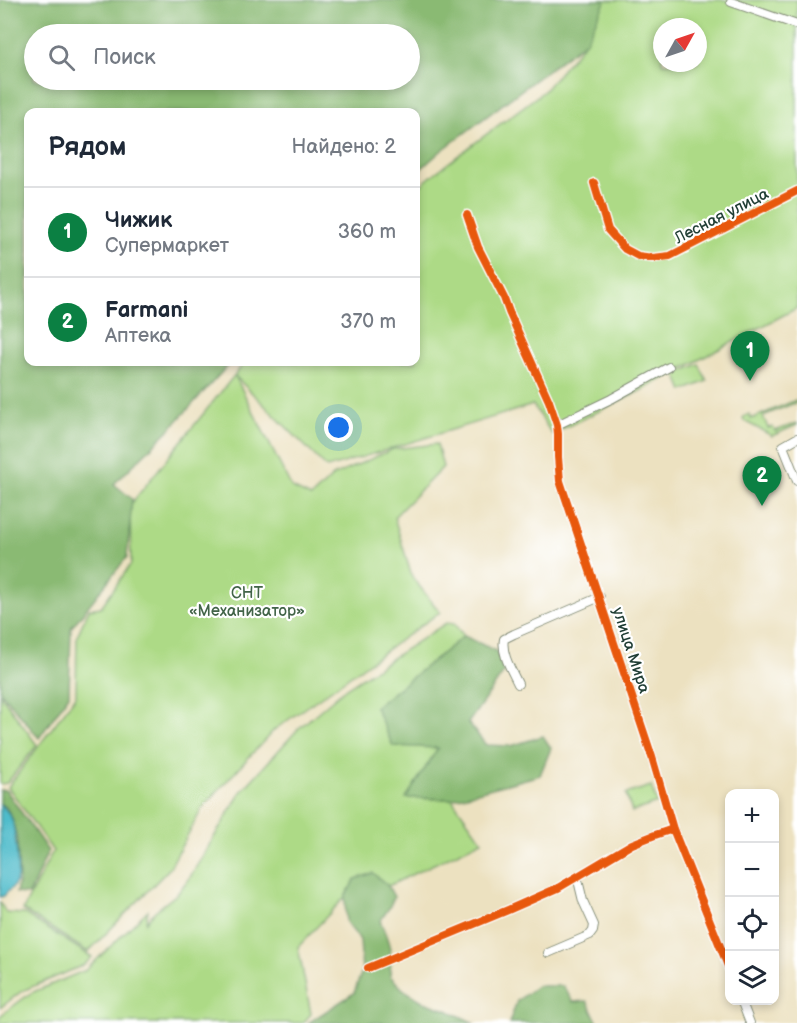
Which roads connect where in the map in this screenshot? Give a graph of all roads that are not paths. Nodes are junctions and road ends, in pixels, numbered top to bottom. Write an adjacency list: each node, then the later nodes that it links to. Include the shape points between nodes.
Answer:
1 (731, 2): 2 (street)
2 (797, 25)
3 (594, 183): 4 (street, Лесная улица, via 608,230 625,249 653,258 670,256)
4 (797, 191)
5 (466, 215): 7 (street, улица Мира)
6 (669, 367): 7 (street)
7 (557, 424): 10 (street, улица Мира, via 560,481)
8 (797, 438): 9 (street, via 783,446)
9 (797, 481)
10 (600, 597): 11 (street, via 504,639 502,645); 12 (street, улица Мира)
11 (518, 684)
12 (673, 829): 13 (street, via 632,844); 15 (street, улица Мира)
13 (577, 876): 14 (street, via 593,931); 16 (street, via 518,906)
14 (548, 953)
15 (725, 961)
16 (368, 968)
17 (743, 1005): 18 (street)
18 (750, 1023)

